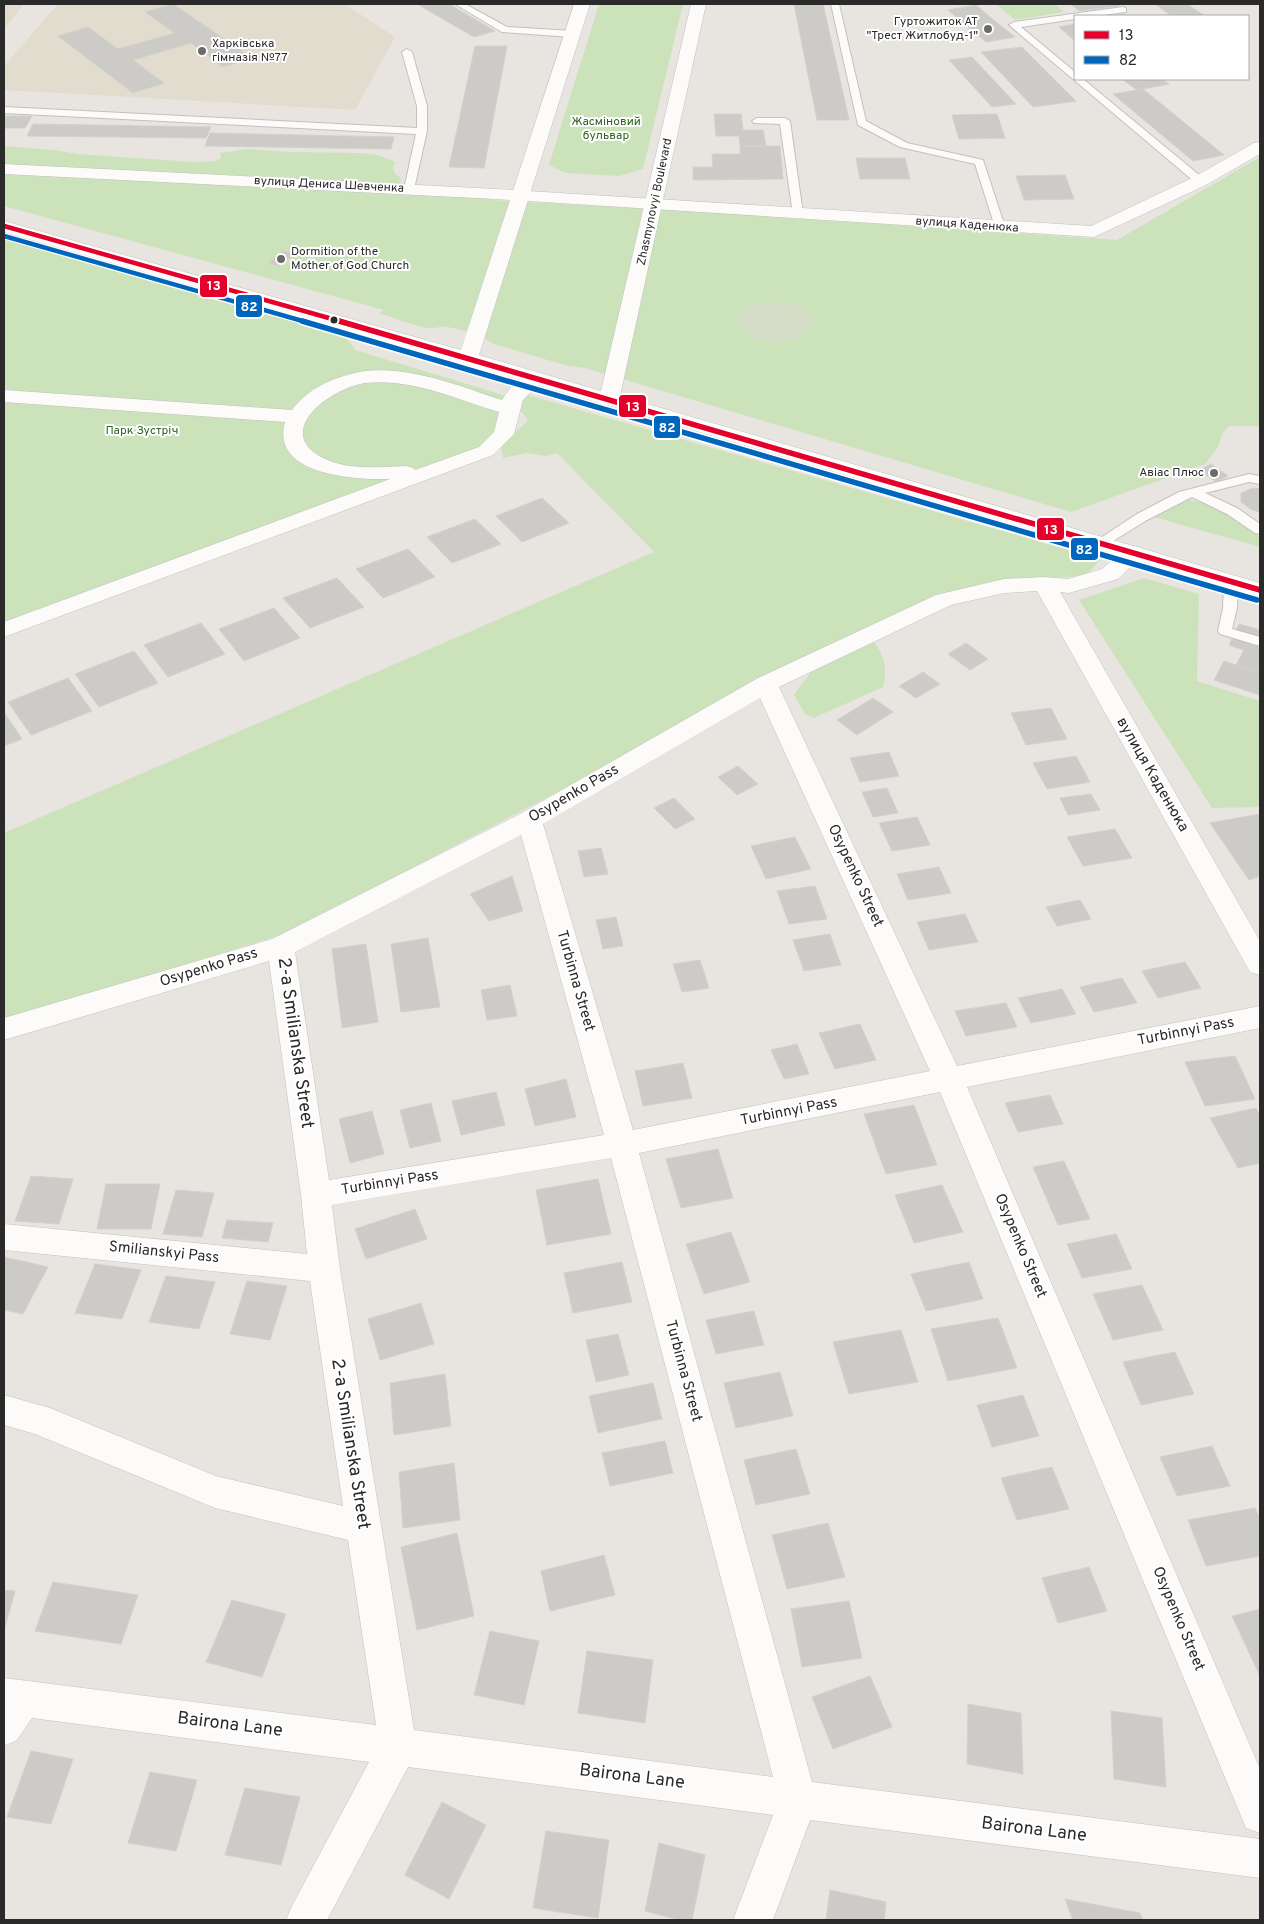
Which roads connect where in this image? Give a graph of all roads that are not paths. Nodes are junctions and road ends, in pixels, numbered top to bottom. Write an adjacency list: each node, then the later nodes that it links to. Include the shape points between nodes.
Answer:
1 (459, 4): 8 (lane, via 505,30)
2 (582, 4): 8 (street)
3 (699, 4): 20 (street, Zhasmynovyi Boulevard)
4 (835, 4): 23 (lane, via 861,124 904,145 979,162)
5 (1123, 10): 7 (lane)
6 (1074, 15): 10 (lane, via 1014,25)
7 (1075, 15)
8 (572, 34): 19 (street)
9 (407, 52): 14 (lane, via 422,106)
10 (1074, 76)
11 (1078, 80): 17 (lane)
12 (4, 110): 14 (lane)
13 (757, 121): 21 (lane, via 785,121)
14 (422, 131): 18 (lane)
15 (1260, 147): 17 (street, вулиця Каденюка)
16 (4, 169): 18 (street, вулиця Дениса Шевченка)
17 (1200, 182): 23 (street, вулиця Каденюка, via 1094,232)
18 (409, 189): 19 (street, вулиця Дениса Шевченка)
19 (520, 196): 20 (street, вулиця Дениса Шевченка); 24 (street)
20 (654, 204): 21 (street, вулиця Каденюка); 27 (street, Zhasmynovyi Boulevard)
21 (798, 214): 23 (street, вулиця Каденюка)
22 (4, 226): 24 (street)
23 (1000, 227)
24 (468, 358): 25 (street)
25 (534, 378): 27 (street); 28 (street, via 513,398)
26 (4, 396): 29 (street)
27 (609, 401): 34 (street)
28 (511, 409): 29 (street, via 409,380 369,377 326,391 310,402); 30 (street, via 504,434 486,451)
29 (298, 417): 30 (street, via 293,425 293,434 301,452 338,470 376,474 411,472)
30 (459, 461): 39 (street)
31 (1260, 480): 32 (lane, via 1249,478)
32 (1192, 492): 33 (lane, via 1232,511); 34 (lane)
33 (1260, 530)
34 (1100, 543): 35 (street)
35 (1134, 553): 36 (street); 37 (street, Osypenko Pass, via 1110,574 1069,586)
36 (1232, 582): 38 (street); 40 (lane, via 1225,631)
37 (1044, 584): 41 (street, Osypenko Pass, via 1004,586 944,600); 44 (street, вулиця Каденюка)
38 (1260, 590)
39 (4, 630)
40 (1260, 642)
41 (766, 684): 42 (street, Osypenko Pass); 47 (street, Osypenko Street)
42 (529, 820): 43 (street, Osypenko Pass); 48 (street, Turbinna Street)
43 (281, 946): 46 (street, Osypenko Pass); 49 (street, 2-a Smilianska Street)
44 (1260, 965)
45 (1260, 1017): 47 (street, Turbinnyi Pass)
46 (4, 1029)
47 (949, 1080): 48 (street, Turbinnyi Pass); 57 (street, Osypenko Street)
48 (622, 1144): 49 (street, Turbinnyi Pass); 56 (street, Turbinna Street)
49 (316, 1195): 51 (street, 2-a Smilianska Street)
50 (4, 1237): 51 (street, Smilianskyi Pass)
51 (324, 1269): 53 (street, 2-a Smilianska Street)
52 (4, 1410): 53 (street, via 38,1419 215,1492)
53 (363, 1526): 55 (street, 2-a Smilianska Street)
54 (10, 1707): 55 (street, Bairona Lane)
55 (398, 1747): 56 (street, Bairona Lane); 59 (street)
56 (798, 1799): 58 (street, Bairona Lane); 60 (street)
57 (1260, 1814)
58 (1260, 1859)
59 (306, 1920)
60 (753, 1920)

